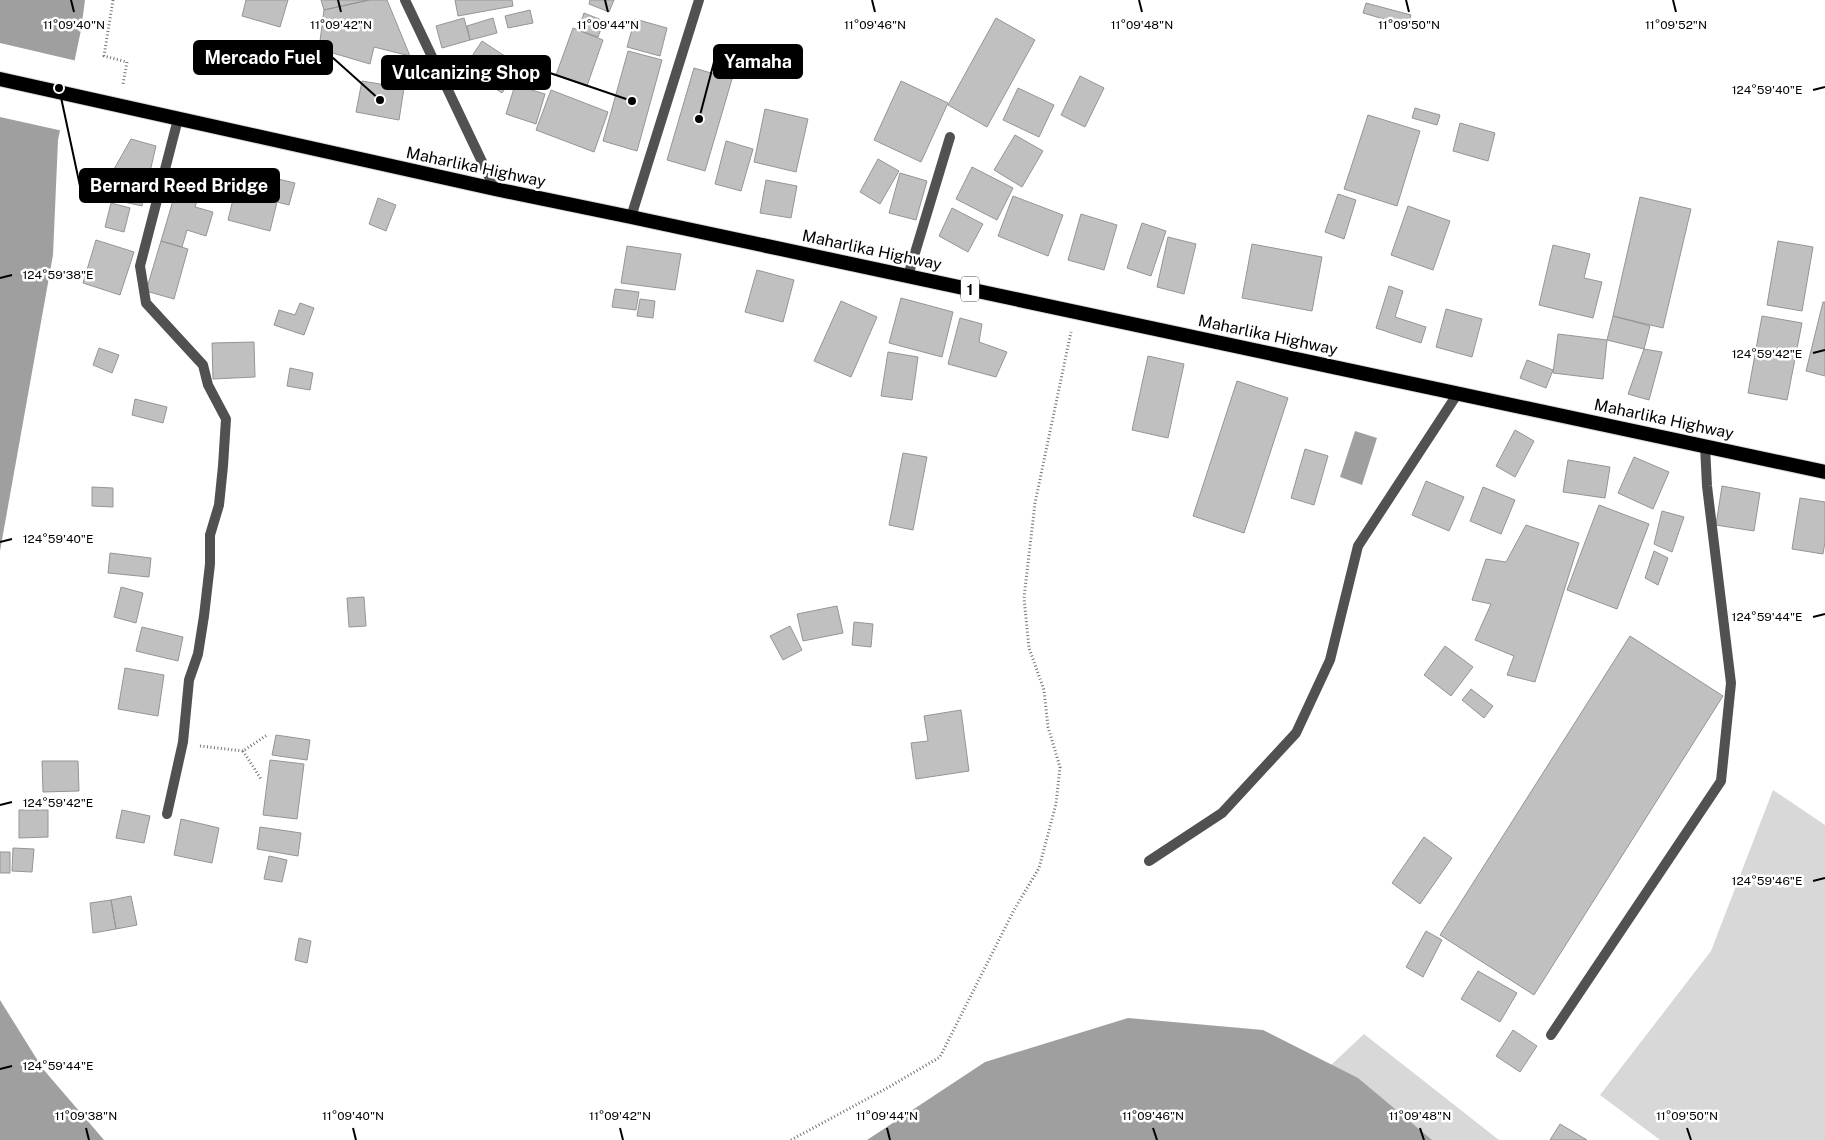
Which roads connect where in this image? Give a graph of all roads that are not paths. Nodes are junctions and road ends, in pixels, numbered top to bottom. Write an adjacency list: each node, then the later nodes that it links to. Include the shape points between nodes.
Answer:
1 (405, 0): 6 (street)
2 (699, 0): 7 (street)
3 (0, 80): 4 (highway, Maharlika Highway / 1)
4 (178, 119): 6 (highway, Maharlika Highway / 1); 12 (street, via 140,266 146,303 203,365 208,385 226,419 219,505 210,534 204,616 198,654 189,680 183,742)
5 (950, 137): 8 (street)
6 (495, 189): 7 (highway, Maharlika Highway / 1)
7 (631, 217): 8 (highway, Maharlika Highway / 1)
8 (908, 276): 9 (highway, Maharlika Highway / 1)
9 (1458, 393): 10 (highway, Maharlika Highway / 1); 13 (street, via 1358,546 1330,660 1296,733 1222,813)
10 (1705, 446): 11 (highway, Maharlika Highway / 1); 14 (street, via 1731,682 1721,781)
11 (1825, 472)
12 (167, 814)
13 (1149, 862)
14 (1551, 1036)

